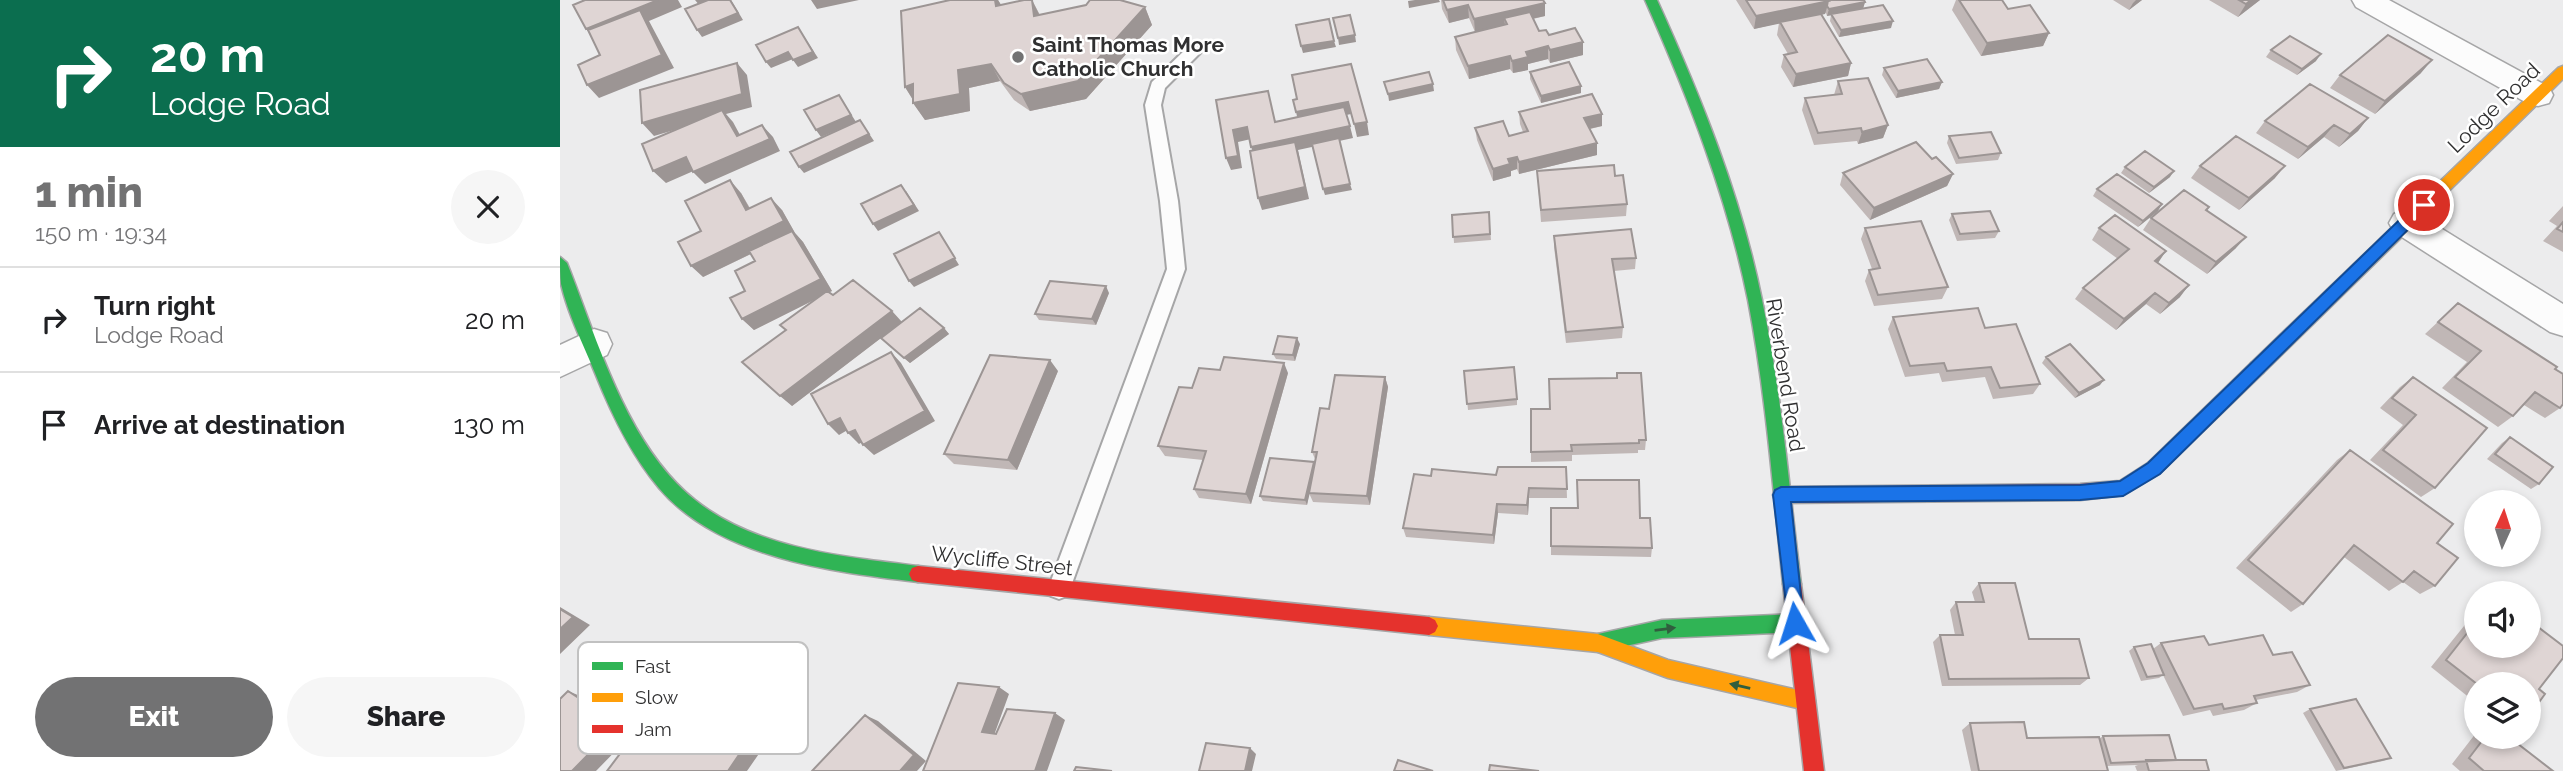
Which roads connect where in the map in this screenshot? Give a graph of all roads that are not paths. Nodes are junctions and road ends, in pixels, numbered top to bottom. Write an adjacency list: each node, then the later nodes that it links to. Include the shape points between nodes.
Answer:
1 (1651, 0): 11 (street, Riverbend Road, via 1685,74 1741,244 1763,341)
2 (2366, 0): 5 (street)
3 (1195, 51): 12 (lane, via 1158,86 1153,105 1176,269)
4 (2563, 71): 5 (street, Lodge Road)
5 (2538, 95): 6 (street, Lodge Road)
6 (2406, 223): 8 (street); 11 (street, Lodge Road, via 2154,468 2123,488)
7 (560, 263): 9 (street, Wycliffe Street)
8 (2563, 322)
9 (594, 344): 10 (street); 12 (street, Wycliffe Street, via 648,462 687,504 735,532 801,557)
10 (560, 362)
11 (1781, 495): 13 (street, Riverbend Road)
12 (1059, 589): 14 (street, Wycliffe Street)
13 (1795, 623): 14 (street, Wycliffe Street, one-way to 13, via 1662,629); 15 (street, Riverbend Road)
14 (1598, 643): 15 (street, Wycliffe Street, one-way to 14, via 1668,669)
15 (1806, 701): 16 (street, Riverbend Road)
16 (1814, 771)

